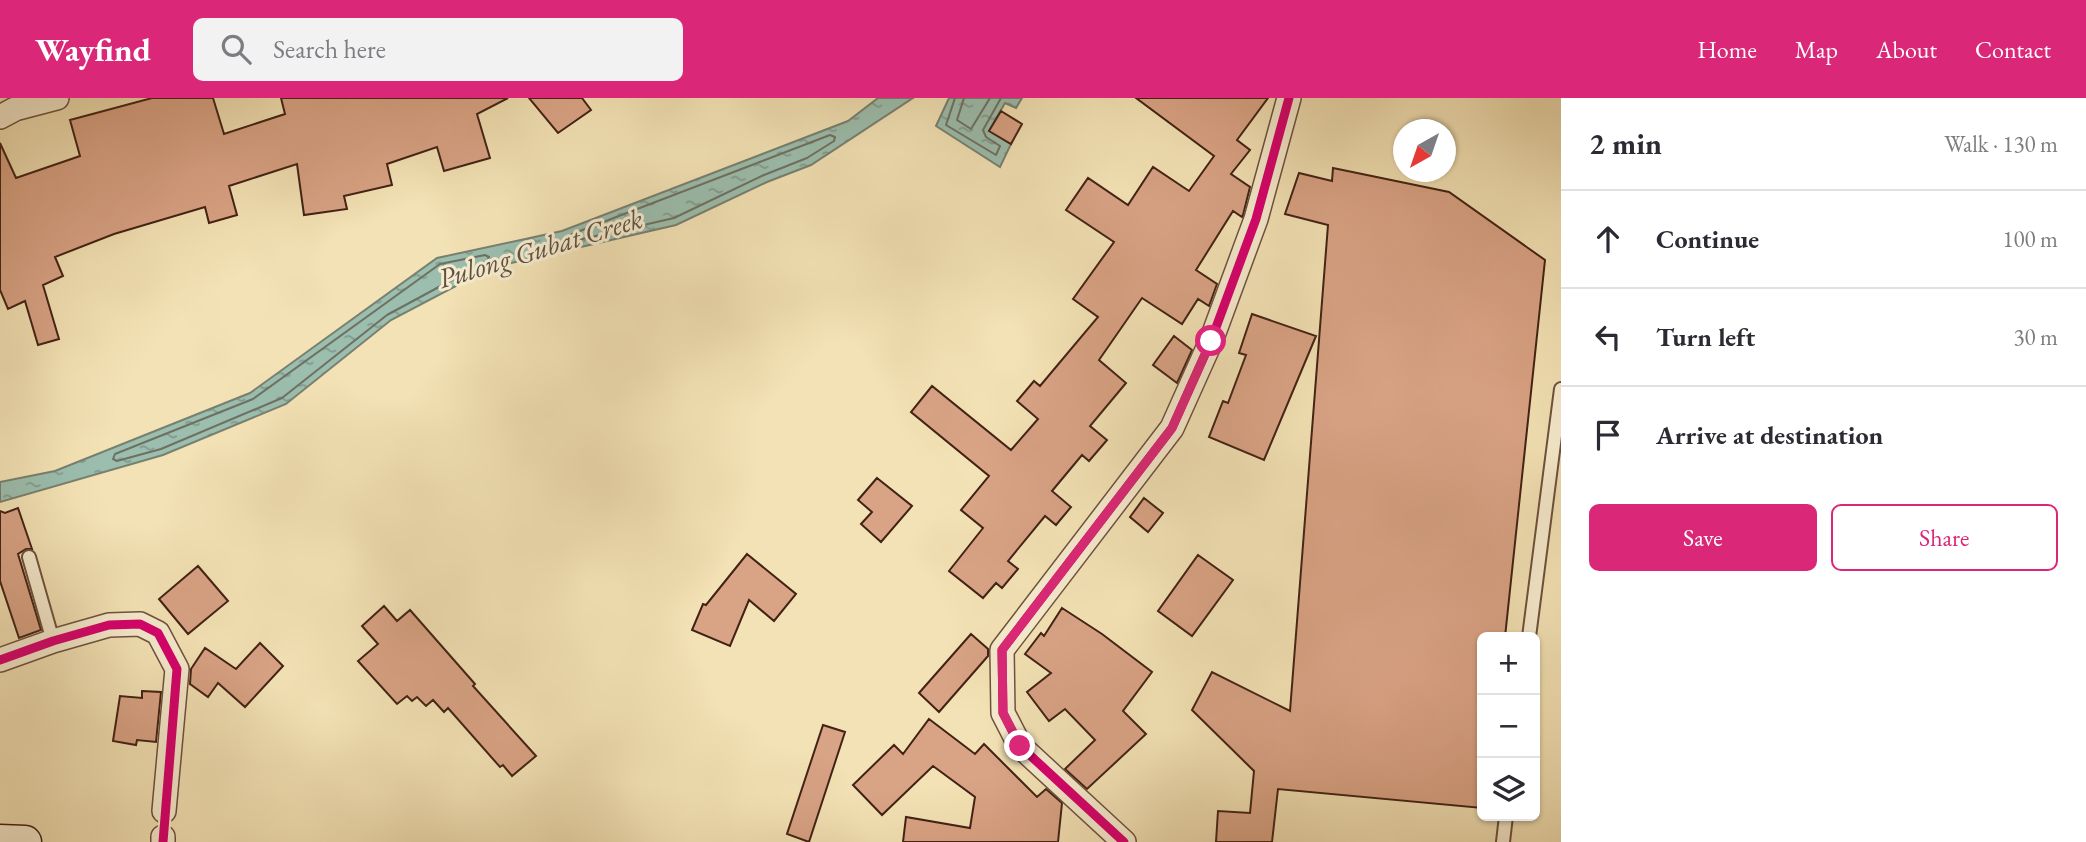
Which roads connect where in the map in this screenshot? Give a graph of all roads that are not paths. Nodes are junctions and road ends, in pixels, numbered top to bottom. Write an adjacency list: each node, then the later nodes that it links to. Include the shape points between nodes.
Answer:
1 (57, 98): 3 (street)
2 (1289, 98): 13 (street, via 1256,219 1211,341 1172,428 1002,650 1003,713 1020,746)
3 (0, 117)
4 (1561, 389): 6 (lane)
5 (29, 557): 7 (lane)
6 (1530, 632)
7 (53, 641): 8 (street); 9 (street, via 108,625 139,624 158,633 177,669)
8 (0, 660)
9 (164, 811)
10 (1505, 821): 14 (lane)
11 (0, 841): 12 (main road)
12 (25, 842)
13 (1124, 842)
14 (1503, 842)

